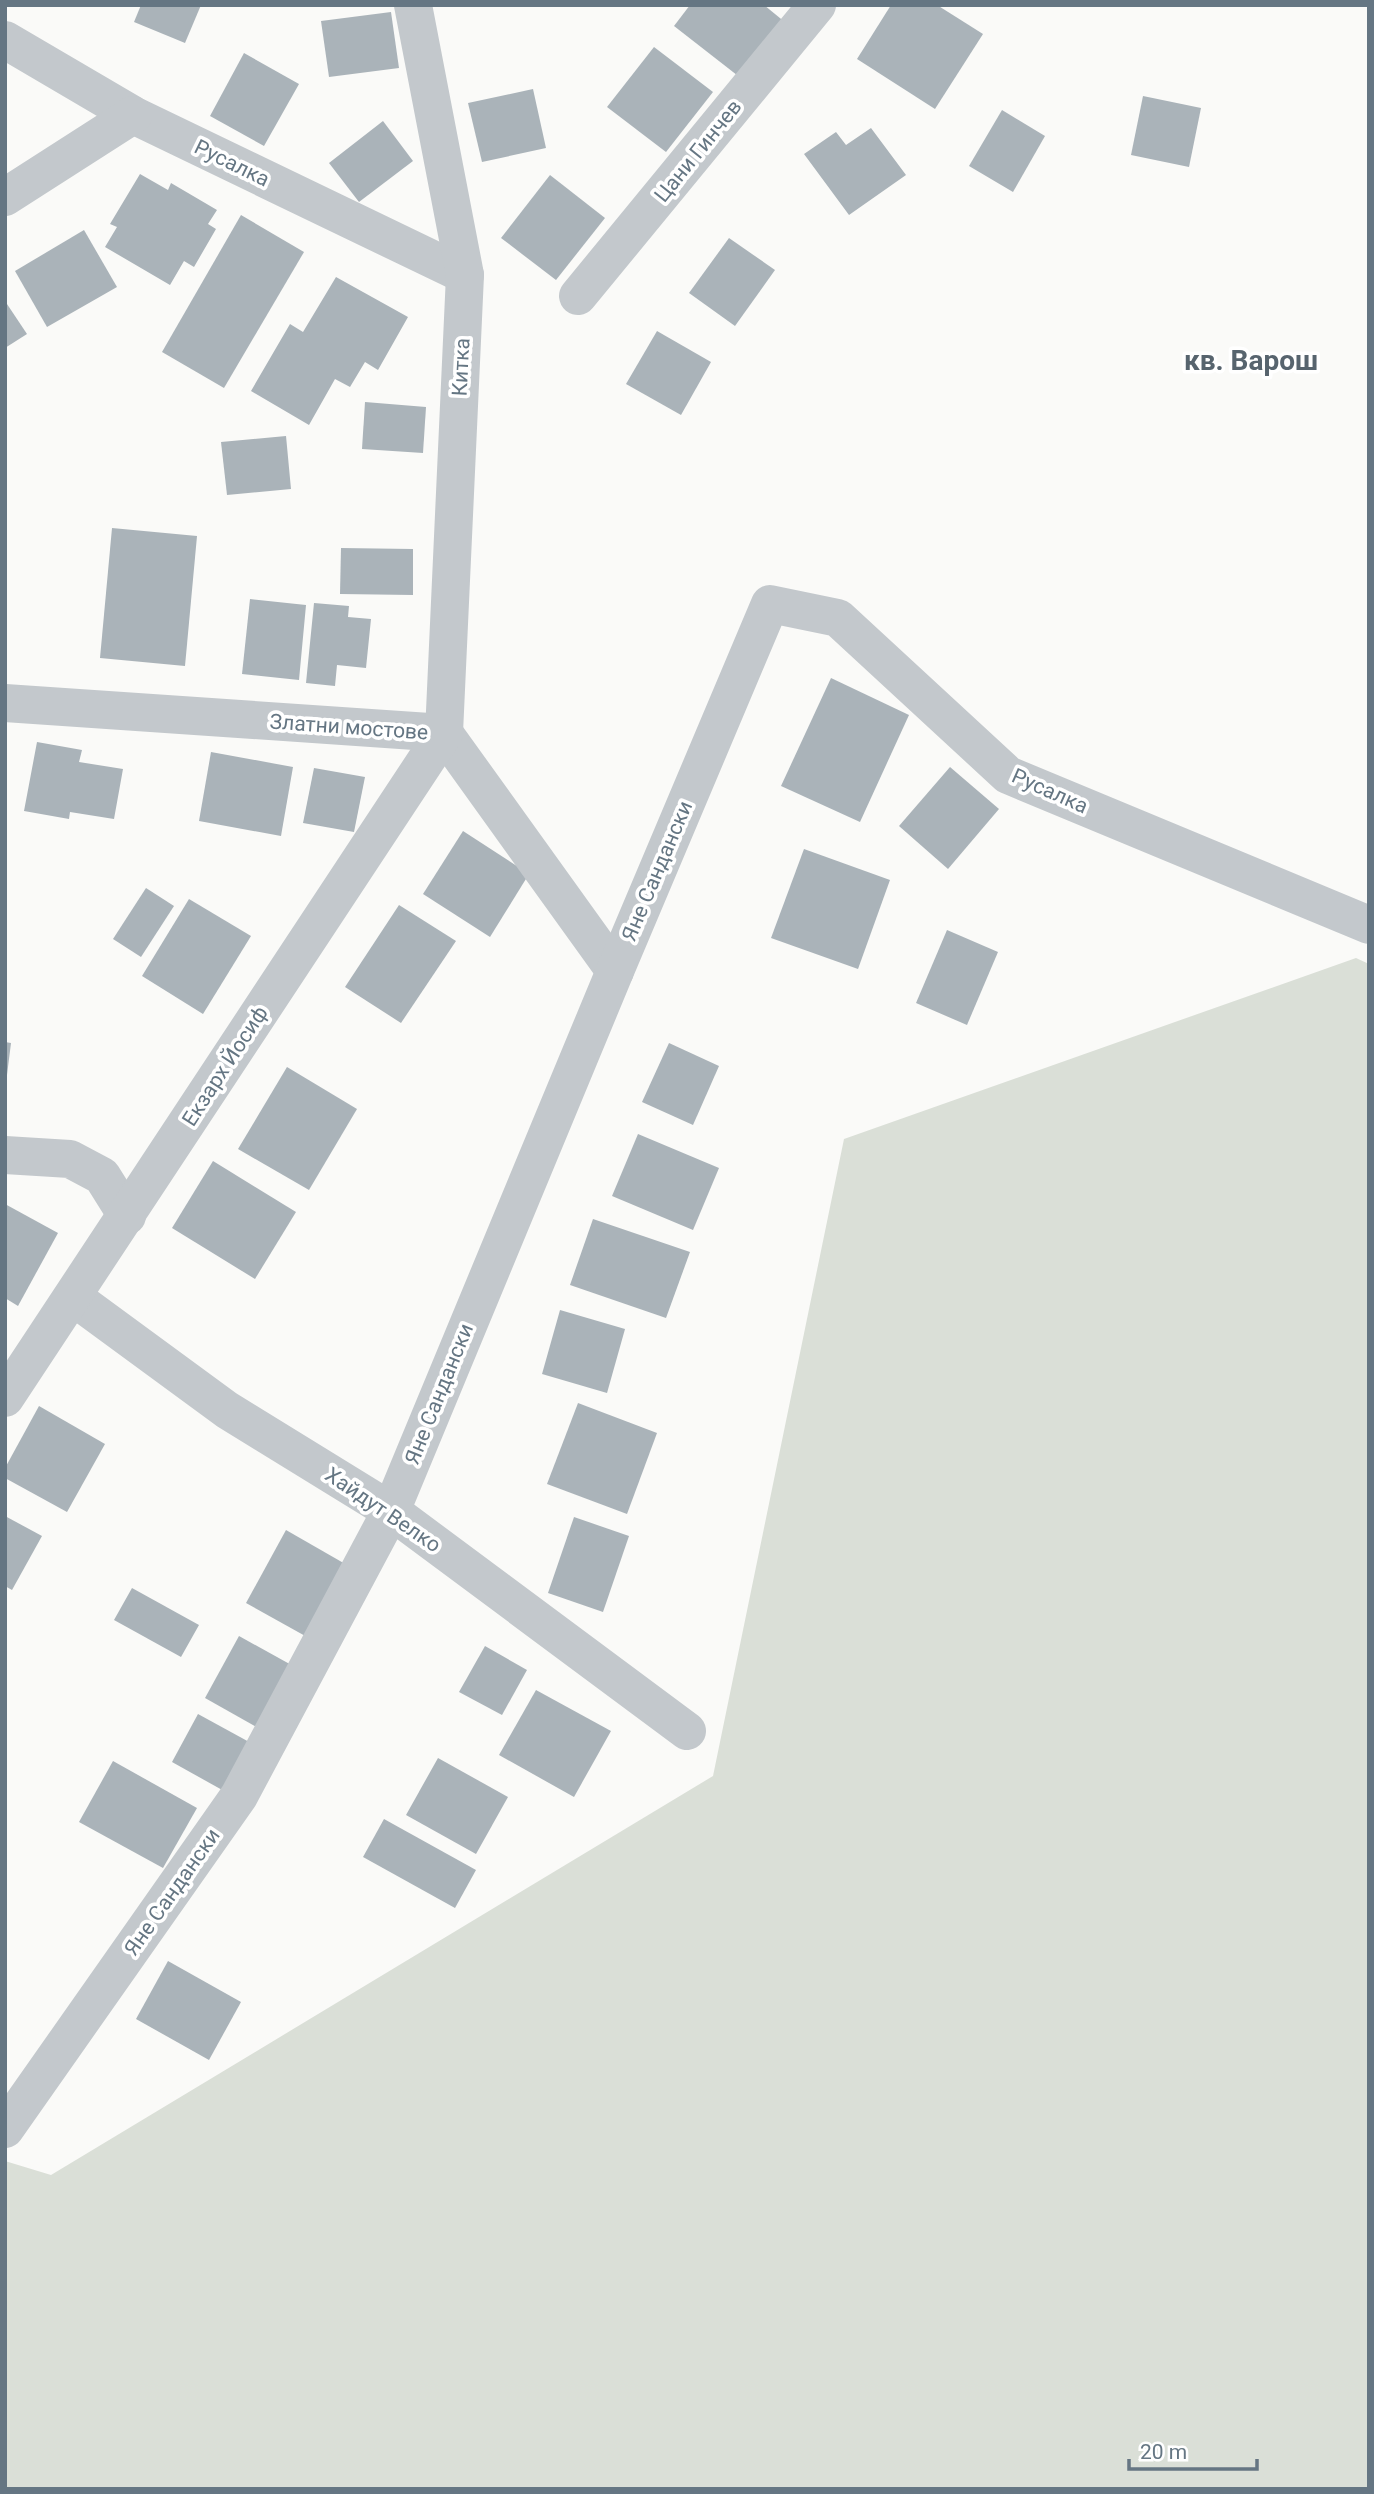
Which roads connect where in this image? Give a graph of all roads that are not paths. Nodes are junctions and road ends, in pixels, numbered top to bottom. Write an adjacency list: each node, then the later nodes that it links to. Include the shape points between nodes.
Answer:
1 (413, 5): 6 (street, Китка)
2 (817, 5): 7 (street, Цани Гинчев)
3 (5, 40): 4 (street, Русалка)
4 (133, 115): 5 (street); 6 (street, Русалка)
5 (5, 197)
6 (465, 275): 10 (street, Китка)
7 (578, 296)
8 (770, 604): 11 (street, Русалка, via 838,618 1008,775); 12 (street, Яне Сандански)
9 (5, 703): 10 (street, Златни мостове)
10 (444, 733): 12 (street, Златни мостове); 14 (street, Екзарх Йосиф)
11 (1369, 925)
12 (615, 971): 17 (street, Яне Сандански)
13 (5, 1155): 14 (street, via 70,1159 102,1176)
14 (127, 1216): 15 (street, Екзарх Йосиф)
15 (73, 1297): 16 (street, Екзарх Йосиф); 17 (street, Хайдут Велко, via 227,1410)
16 (5, 1398)
17 (391, 1511): 18 (street, Хайдут Велко); 19 (street, Яне Сандански, via 239,1797)
18 (687, 1731)
19 (5, 2129)

